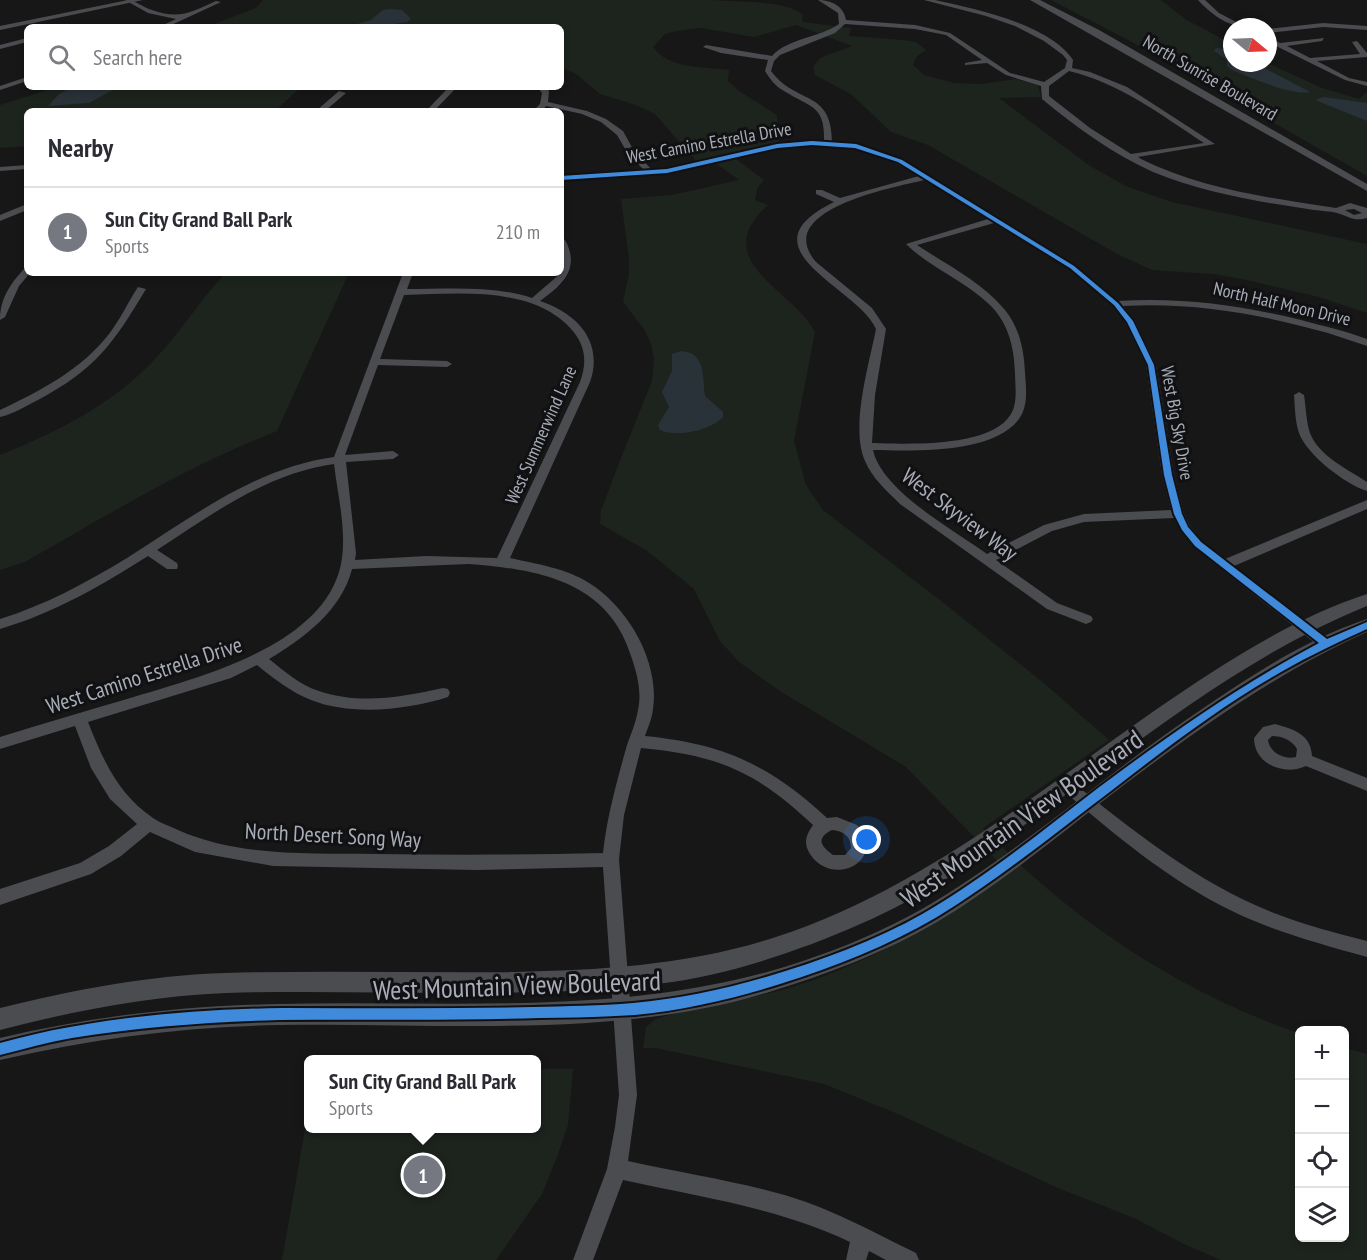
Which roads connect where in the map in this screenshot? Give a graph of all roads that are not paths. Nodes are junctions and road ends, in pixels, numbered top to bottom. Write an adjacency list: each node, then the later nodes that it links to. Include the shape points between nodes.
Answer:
1 (121, 0): 14 (street)
2 (139, 0): 8 (street)
3 (821, 0): 12 (street, via 838,9)
4 (927, 0): 28 (street, via 989,13 1027,28 1066,53 1071,60)
5 (1034, 0): 52 (street, North Sunrise Boulevard)
6 (1048, 0): 51 (street, North Sunrise Boulevard)
7 (1201, 0): 11 (street)
8 (129, 1): 10 (street, via 150,12); 14 (street)
9 (218, 2): 10 (street)
10 (183, 18): 13 (street)
11 (1225, 18)
12 (844, 22): 24 (street, via 831,33 785,49); 26 (street, via 934,30 959,40)
13 (169, 24)
14 (0, 26)
15 (1347, 26): 16 (street); 17 (street); 23 (street)
16 (1367, 28)
17 (1277, 29)
18 (1322, 39): 20 (street)
19 (24, 41): 21 (street)
20 (1278, 45): 25 (street)
21 (0, 46)
22 (706, 47): 24 (street)
23 (1365, 55): 25 (street)
24 (772, 58): 42 (street, via 768,71 773,79 826,115 830,127)
25 (1309, 60): 30 (street, via 1347,79)
26 (988, 62): 27 (street); 31 (street, via 1008,74)
27 (967, 64)
28 (1068, 69): 31 (street); 44 (street, via 1113,82 1211,144)
29 (24, 80): 32 (street)
30 (1367, 84)
31 (1045, 85): 44 (street, via 1045,97 1056,107)
32 (0, 88)
33 (346, 90): 37 (street)
34 (450, 90): 38 (street)
35 (544, 90): 36 (street)
36 (545, 105): 39 (street); 40 (street)
37 (324, 108)
38 (433, 108)
39 (541, 108)
40 (560, 108)
41 (564, 109): 43 (street, via 604,121 621,134)
42 (828, 143): 47 (street, West Camino Estrella Drive, via 777,146); 49 (street, West Big Sky Drive, via 882,153)
43 (634, 156): 47 (street, via 642,160); 48 (street, via 629,161)
44 (1131, 156): 56 (street, via 1188,182 1340,211 1351,206)
45 (24, 167): 46 (street)
46 (0, 169)
47 (650, 174): 48 (street, West Camino Estrella Drive)
48 (635, 175): 50 (street, West Camino Estrella Drive)
49 (926, 177): 54 (street, West Skyview Way); 58 (street, West Big Sky Drive)
50 (564, 178)
51 (1367, 179)
52 (1367, 188)
53 (819, 192): 54 (street)
54 (839, 201): 74 (street, West Skyview Way, via 817,214 804,229 801,241 813,264 865,307 881,329)
55 (24, 209): 57 (street)
56 (1367, 214)
57 (0, 218)
58 (995, 219): 67 (street, West Big Sky Drive, via 1072,267); 74 (street, via 910,244 987,298 1012,328 1019,344 1021,398 1017,413 1008,424 988,435 950,447)
59 (564, 246): 61 (street)
60 (24, 274): 68 (street)
61 (564, 275)
62 (407, 276): 65 (street, West Camino Estrella Drive)
63 (564, 276): 66 (street)
64 (141, 288): 73 (street, via 115,333 87,363 48,390)
65 (401, 292): 66 (street, West Summerwind Lane, via 482,292); 70 (street, West Camino Estrella Drive)
66 (534, 301): 82 (street, West Summerwind Lane, via 565,316 577,327 589,347 590,369)
67 (1116, 304): 69 (street, North Half Moon Drive, via 1169,300 1218,304); 79 (street, West Big Sky Drive, via 1130,321 1150,365)
68 (0, 317)
69 (1367, 343)
70 (374, 362): 71 (street); 76 (street, West Camino Estrella Drive)
71 (447, 364)
72 (1299, 394): 77 (street, via 1307,439 1332,464)
73 (0, 414)
74 (866, 446): 81 (street, West Skyview Way, via 873,466 904,501)
75 (393, 454): 76 (street)
76 (338, 459): 80 (street, via 280,473 239,493); 83 (street, West Camino Estrella Drive, via 350,553)
77 (1367, 487)
78 (1367, 504): 85 (street)
79 (1178, 514): 81 (street, via 1084,518 1040,532); 85 (street, West Big Sky Drive, via 1198,544)
80 (148, 550): 84 (street); 88 (street, via 51,606)
81 (988, 559): 87 (street, West Skyview Way, via 1052,606)
82 (502, 561): 83 (street); 95 (street, via 552,571 577,582 598,594 627,626 642,664 646,709)
83 (348, 565): 92 (street, West Camino Estrella Drive, via 337,591 320,614)
84 (172, 566)
85 (1224, 566): 90 (street, West Big Sky Drive)
86 (1367, 600): 90 (street, West Mountain View Boulevard)
87 (1086, 619)
88 (0, 624)
89 (1367, 625): 91 (street, West Mountain View Boulevard)
90 (1305, 628): 91 (street, West Big Sky Drive); 98 (street, West Mountain View Boulevard, via 1225,671)
91 (1325, 644): 100 (street, West Mountain View Boulevard, via 1252,685)
92 (259, 659): 93 (street, via 287,681 316,696 353,703 395,704); 94 (street, West Camino Estrella Drive, via 226,674)
93 (443, 693)
94 (80, 720): 96 (street, West Camino Estrella Drive); 101 (street, North Desert Song Way, via 99,768 115,794)
95 (636, 741): 102 (street, via 680,745 727,756 770,777); 103 (street, via 619,804)
96 (0, 743)
97 (1305, 759): 99 (street)
98 (1065, 784): 100 (street); 106 (street, West Mountain View Boulevard, via 944,869 860,915 798,940)
99 (1367, 785)
100 (1088, 804): 105 (street, via 1168,865 1213,891 1266,918); 106 (street, West Mountain View Boulevard, via 940,908 871,944 812,968 711,996)
101 (148, 824): 103 (street, North Desert Song Way, via 195,845 273,859 477,863); 104 (street, via 85,869)
102 (824, 825)
103 (611, 860): 106 (street)
104 (0, 897)
105 (1367, 949)
106 (620, 994): 107 (street, West Mountain View Boulevard, via 224,983); 109 (street, West Mountain View Boulevard, via 501,1015 184,1018); 111 (street, via 628,1095)
107 (51, 1006): 108 (street, West Mountain View Boulevard); 109 (street)
108 (0, 1019)
109 (48, 1036): 110 (street, West Mountain View Boulevard)
110 (0, 1049)
111 (617, 1169): 112 (street, via 778,1203); 113 (street)
112 (862, 1236): 114 (street); 115 (street)
113 (583, 1260)
114 (856, 1260)
115 (909, 1260)

